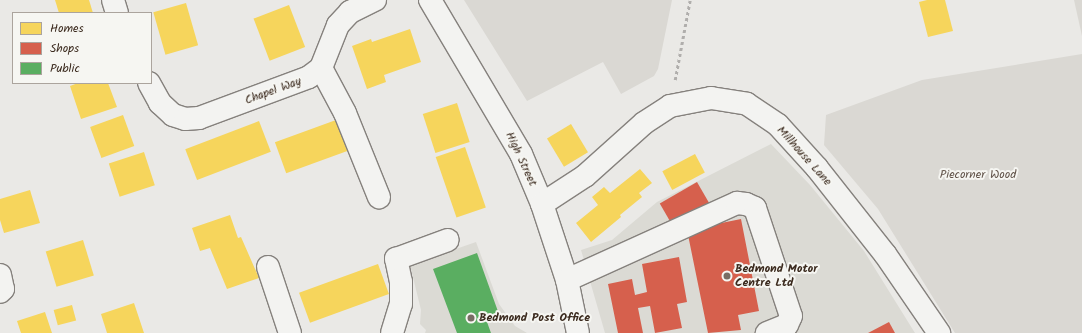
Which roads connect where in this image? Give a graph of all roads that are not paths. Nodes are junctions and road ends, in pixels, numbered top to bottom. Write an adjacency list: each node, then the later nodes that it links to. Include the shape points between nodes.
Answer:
1 (113, 0): 4 (street)
2 (375, 0): 5 (street, via 350,12 338,25)
3 (430, 0): 8 (street, High Street, via 521,154)
4 (117, 12)
5 (321, 68): 6 (street, Chapel Way, via 309,77 200,118 185,119 173,116 160,103); 7 (street, via 346,113)
6 (149, 84)
7 (379, 197)
8 (542, 204): 12 (street, High Street); 18 (street, Millhouse Lane, via 585,176 644,123 670,106 710,98 748,104 778,125 817,168 885,254)
9 (448, 240): 15 (street, via 396,259 401,282 401,304)
10 (268, 266): 14 (street)
11 (0, 275): 13 (street, via 3,289)
12 (567, 280): 16 (street, High Street); 17 (street, via 737,203 746,204 755,208 791,316 787,325)
13 (0, 292)
14 (290, 333)
15 (392, 333)
16 (578, 333)
17 (768, 333)
18 (939, 333)

